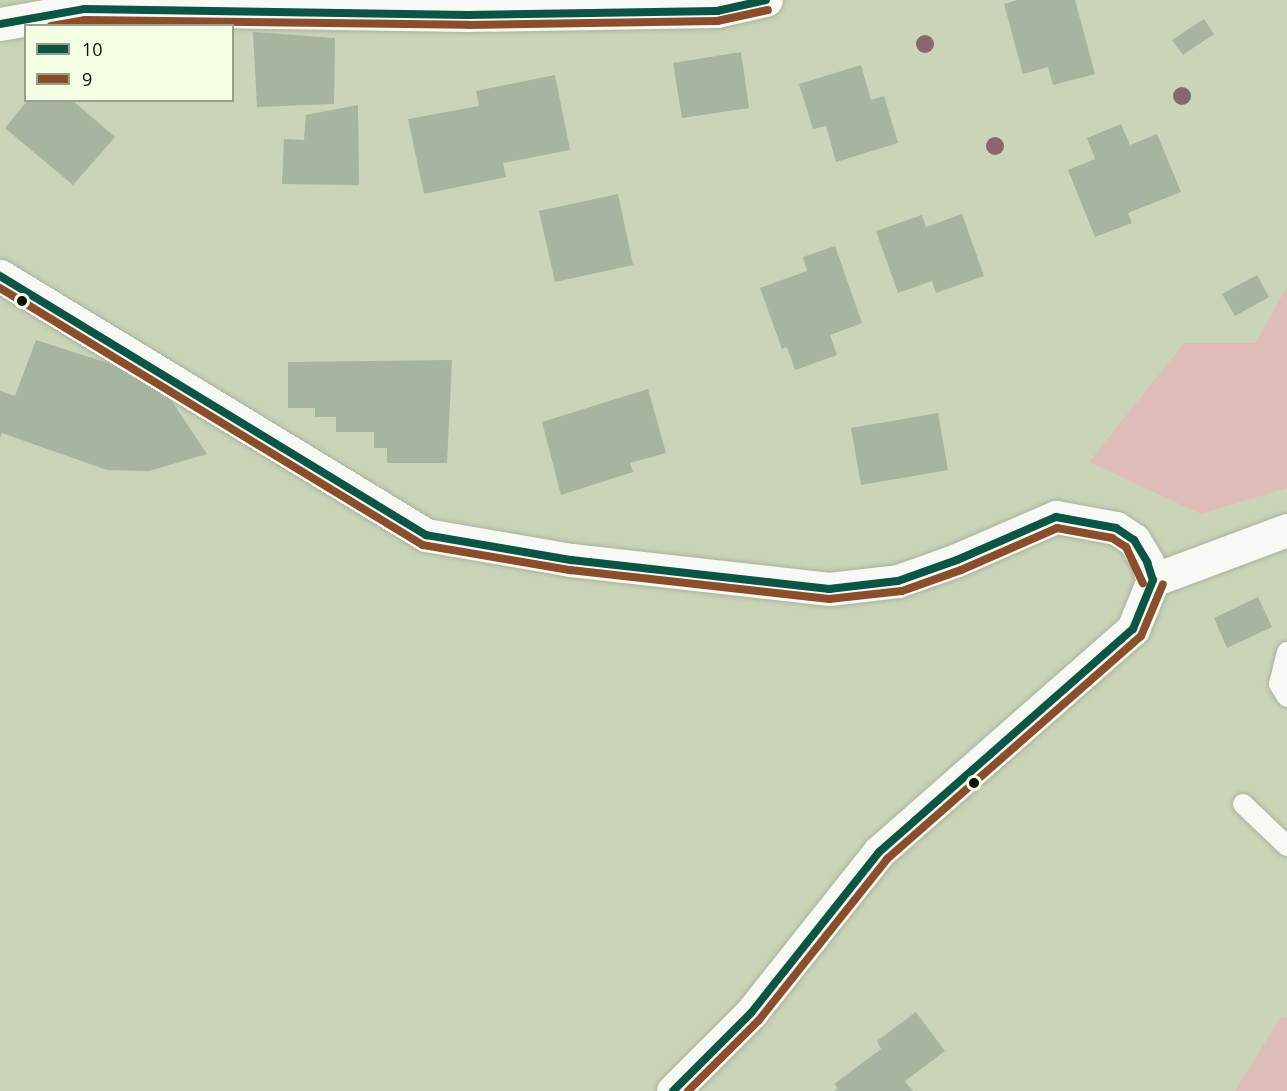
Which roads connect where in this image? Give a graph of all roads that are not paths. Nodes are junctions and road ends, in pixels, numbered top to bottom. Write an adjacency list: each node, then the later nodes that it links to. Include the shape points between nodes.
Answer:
1 (766, 0): 2 (street, via 717,11 468,15)
2 (236, 5): 3 (street, via 84,9)
3 (0, 24)
4 (0, 276): 6 (street, via 426,535 571,560 829,589 898,581 1056,517 1116,528 1134,540)
5 (1287, 531): 6 (street)
6 (1153, 580): 11 (street, via 1133,629 879,852 751,1013)
7 (1287, 652): 8 (lane, via 1278,684)
8 (1287, 697)
9 (1244, 804): 10 (lane)
10 (1287, 846)
11 (673, 1091)

